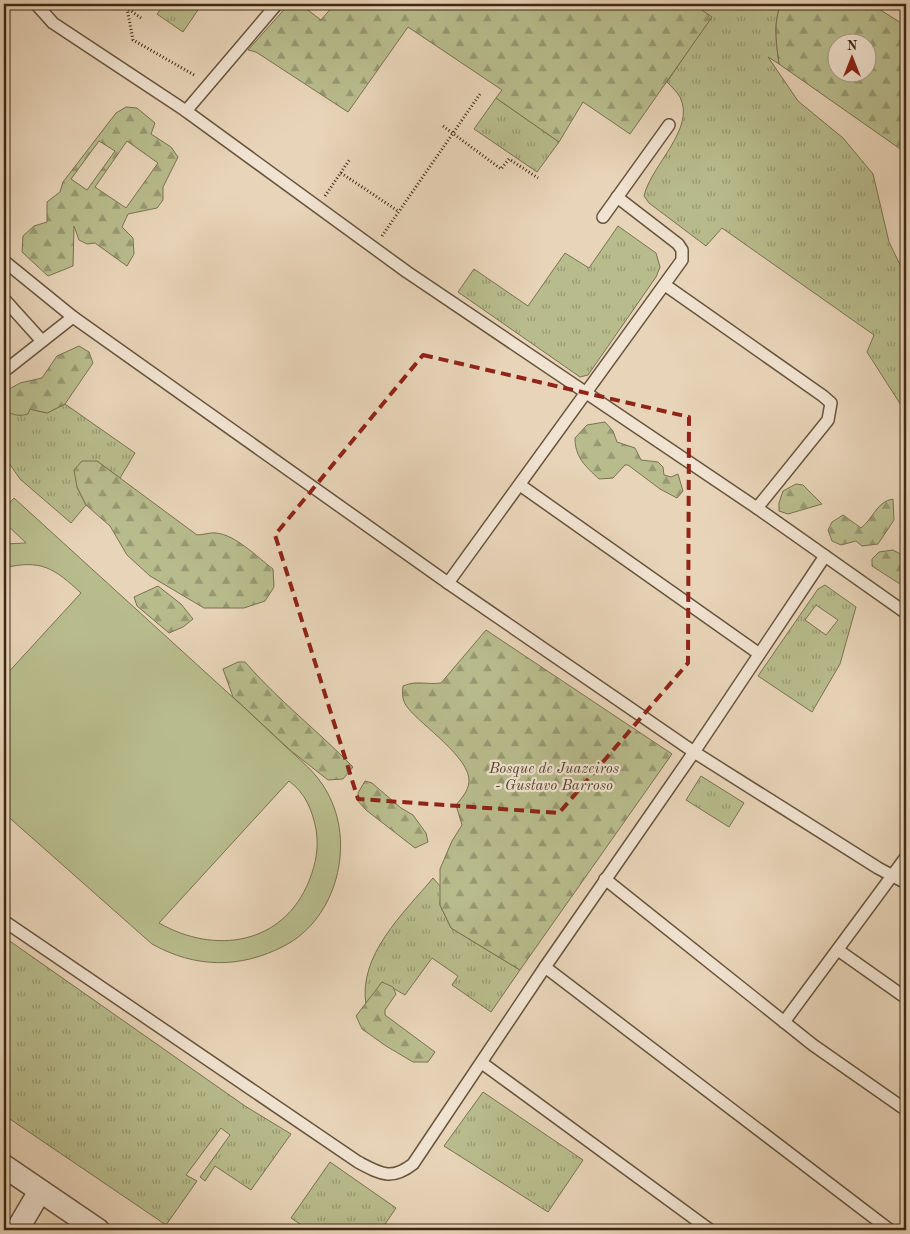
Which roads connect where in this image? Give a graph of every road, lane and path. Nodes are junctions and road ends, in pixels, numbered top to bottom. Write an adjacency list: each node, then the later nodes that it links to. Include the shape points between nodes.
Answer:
1 (36, 4): 6 (lane, via 52,23)
2 (278, 4): 4 (lane)
3 (141, 18): 4 (path, via 127,8 133,40)
4 (208, 83): 6 (lane)
5 (480, 94): 9 (path)
6 (186, 111): 24 (lane, via 331,218)
7 (669, 125): 14 (lane)
8 (442, 126): 9 (path)
9 (453, 133): 12 (path, via 501,168 509,159); 15 (path)
10 (350, 159): 11 (path)
11 (341, 173): 13 (path); 15 (path)
12 (538, 178)
13 (324, 196)
14 (617, 197): 16 (lane); 19 (lane, via 682,250 682,260)
15 (399, 211): 17 (path)
16 (603, 217)
17 (381, 237)
18 (4, 261): 21 (lane)
19 (665, 285): 24 (lane); 26 (lane, via 831,404 828,420)
20 (4, 299): 22 (lane)
21 (72, 317): 22 (lane); 28 (lane)
22 (42, 341): 23 (lane)
23 (5, 368)
24 (584, 393): 25 (lane); 26 (lane)
25 (520, 486): 28 (lane); 30 (lane)
26 (757, 508): 27 (lane)
27 (825, 556): 29 (lane); 30 (lane)
28 (448, 583): 31 (lane)
29 (906, 612)
30 (758, 654): 31 (lane)
31 (694, 752): 33 (lane); 34 (lane)
32 (906, 857): 33 (lane)
33 (893, 877): 35 (lane); 37 (lane)
34 (605, 879): 38 (lane); 40 (lane)
35 (906, 883)
36 (4, 921): 41 (lane, via 358,1162 390,1175 404,1172 414,1164)
37 (838, 950): 39 (lane); 40 (lane)
38 (545, 966): 41 (lane); 48 (lane)
39 (906, 998)
40 (784, 1022): 42 (lane)
41 (482, 1063): 47 (lane)
42 (906, 1110)
43 (4, 1166): 44 (street)
44 (40, 1191): 45 (street); 46 (street)
45 (17, 1230)
46 (98, 1230)
47 (710, 1230)
48 (890, 1230)

